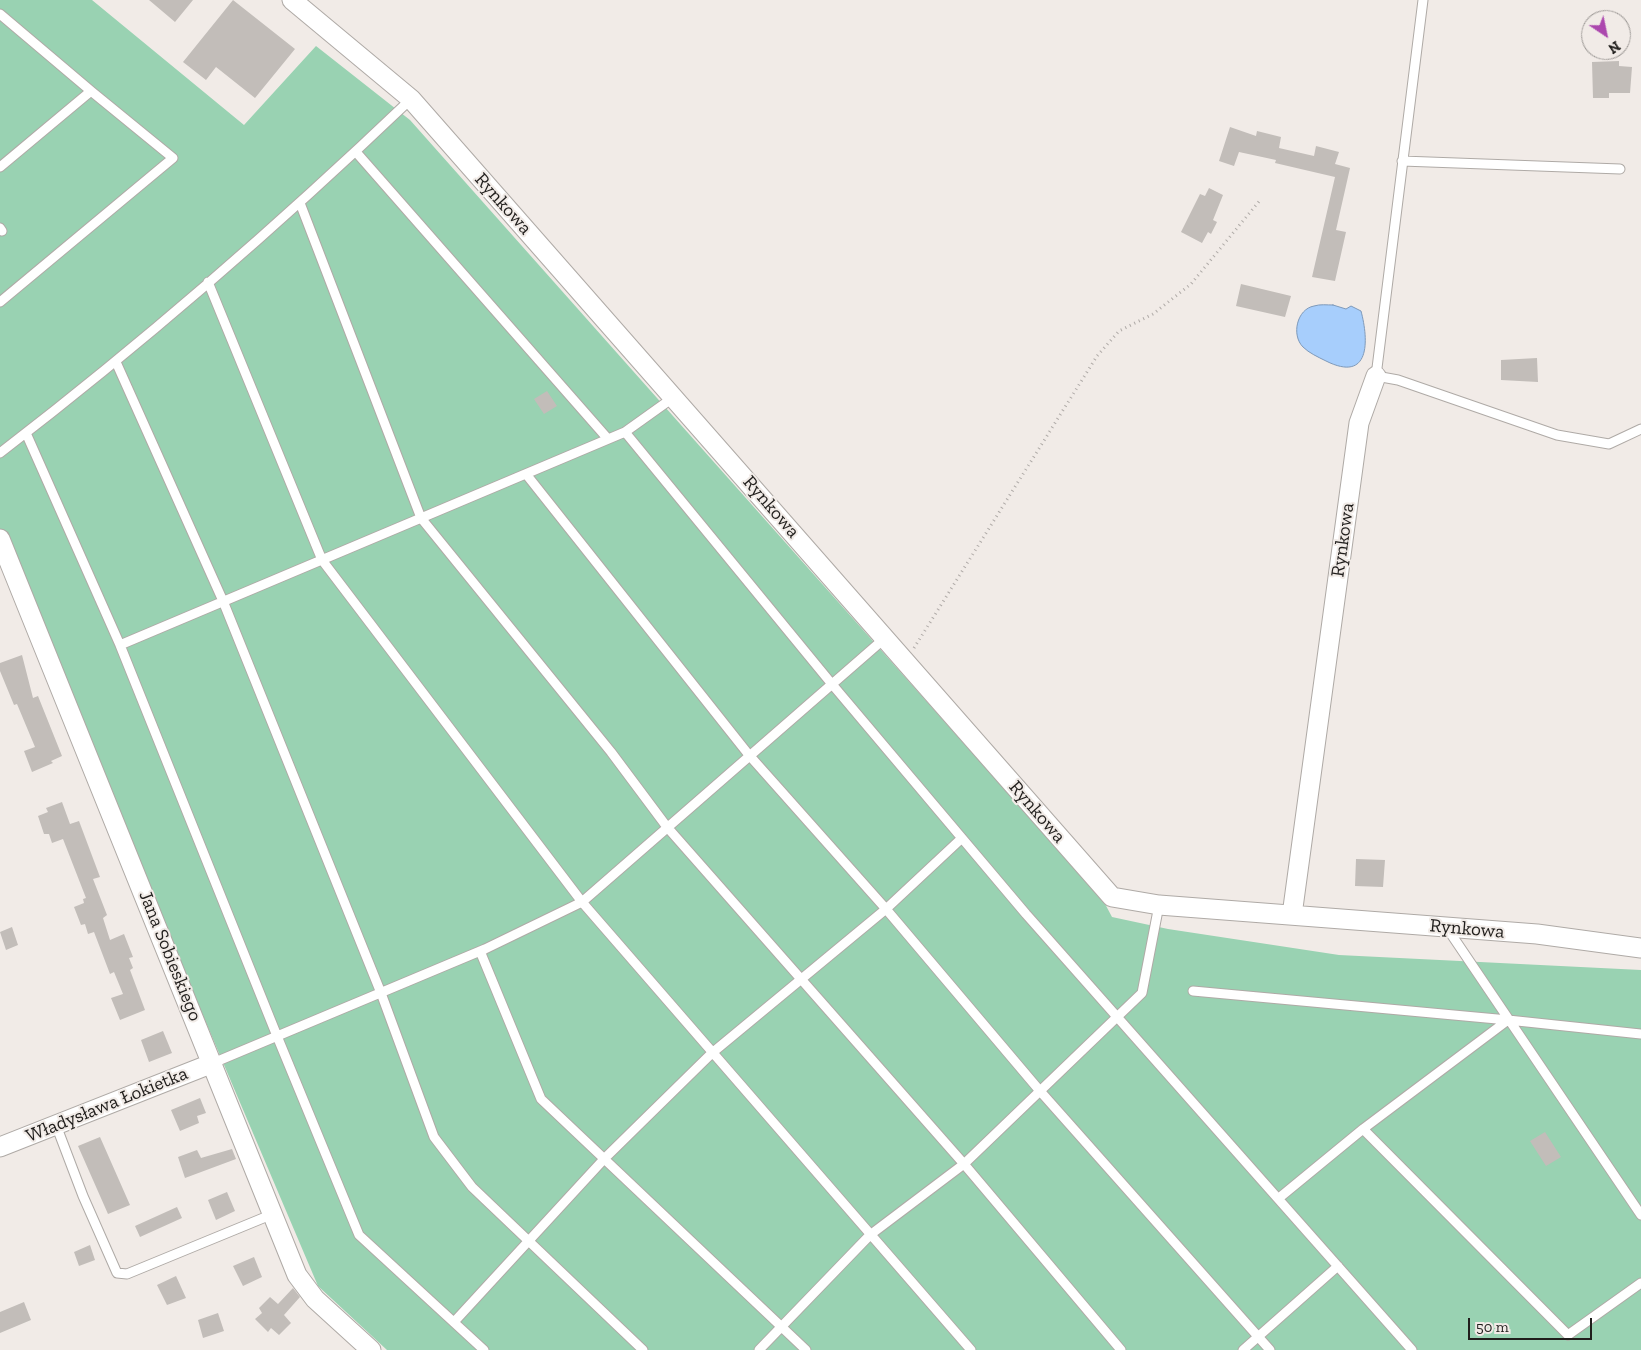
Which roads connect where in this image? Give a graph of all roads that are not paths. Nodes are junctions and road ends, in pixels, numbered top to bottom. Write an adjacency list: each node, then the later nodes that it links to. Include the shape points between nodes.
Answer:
1 (292, 0): 5 (street, Rynkowa)
2 (1423, 0): 7 (lane)
3 (0, 14): 4 (lane)
4 (91, 91): 8 (lane); 12 (lane, via 173,158)
5 (411, 99): 6 (lane); 15 (street, Rynkowa)
6 (356, 152): 10 (lane); 19 (lane)
7 (1402, 161): 9 (lane); 14 (lane)
8 (0, 167)
9 (1620, 169)
10 (300, 204): 11 (lane); 22 (lane)
11 (208, 282): 13 (lane); 24 (lane)
12 (0, 302)
13 (116, 362): 18 (lane); 25 (lane)
14 (1376, 376): 16 (lane, via 1398,380 1557,435 1609,444); 35 (street, Rynkowa, via 1359,423)
15 (674, 397): 17 (lane); 26 (street, Rynkowa)
16 (1641, 429)
17 (625, 432): 19 (lane); 28 (lane)
18 (26, 433): 20 (lane); 27 (lane)
19 (608, 439): 21 (lane)
20 (0, 454)
21 (526, 474): 22 (lane); 29 (lane)
22 (421, 518): 24 (lane); 30 (lane, via 611,752)
23 (0, 539): 47 (street, Jana Sobieskiego)
24 (322, 560): 25 (lane); 32 (lane)
25 (223, 602): 27 (lane); 41 (lane)
26 (885, 638): 28 (lane); 33 (street, Rynkowa, via 1112,897)
27 (120, 645): 45 (lane)
28 (831, 683): 29 (lane); 31 (lane)
29 (749, 754): 30 (lane); 34 (lane)
30 (667, 827): 32 (lane); 39 (lane)
31 (962, 838): 34 (lane); 42 (lane)
32 (582, 902): 38 (lane); 46 (lane)
33 (1160, 905): 35 (street, Rynkowa); 42 (lane, via 1142,993)
34 (886, 909): 39 (lane); 48 (lane)
35 (1292, 915): 36 (street, Rynkowa)
36 (1447, 927): 37 (street, Rynkowa, via 1537,934); 43 (lane)
37 (1641, 948)
38 (480, 951): 41 (lane); 52 (lane, via 542,1099)
39 (801, 977): 46 (lane); 53 (lane)
40 (1193, 991): 43 (lane)
41 (381, 993): 45 (lane); 58 (lane, via 434,1137 472,1186)
42 (1118, 1016): 48 (lane); 54 (lane)
43 (1508, 1020): 44 (lane); 50 (lane); 56 (lane)
44 (1641, 1034)
45 (277, 1036): 47 (lane); 61 (lane, via 359,1235)
46 (712, 1053): 52 (lane); 57 (lane)
47 (213, 1063): 49 (street, Władysława Łokietka); 55 (street, Jana Sobieskiego)
48 (1040, 1091): 53 (lane); 63 (lane)
49 (56, 1125): 51 (street, Władysława Łokietka); 55 (lane, via 117,1273 127,1274)
50 (1363, 1129): 54 (lane); 60 (lane, via 1568,1335)
51 (0, 1147)
52 (605, 1158): 58 (lane); 62 (lane)
53 (964, 1164): 57 (lane); 70 (lane)
54 (1279, 1198): 59 (lane)
55 (273, 1214): 64 (street, Jana Sobieskiego, via 297,1275 308,1291)
56 (1641, 1215)
57 (870, 1236): 62 (lane); 69 (lane)
58 (530, 1242): 61 (lane); 66 (lane)
59 (1338, 1266): 63 (lane); 73 (lane)
60 (1641, 1283)
61 (454, 1322): 65 (lane)
62 (782, 1327): 67 (lane); 68 (lane)
63 (1258, 1336): 71 (lane); 72 (lane)
64 (371, 1350)
65 (484, 1350)
66 (643, 1350)
67 (759, 1350)
68 (806, 1350)
69 (971, 1350)
70 (1121, 1350)
71 (1242, 1350)
72 (1270, 1350)
73 (1412, 1350)

